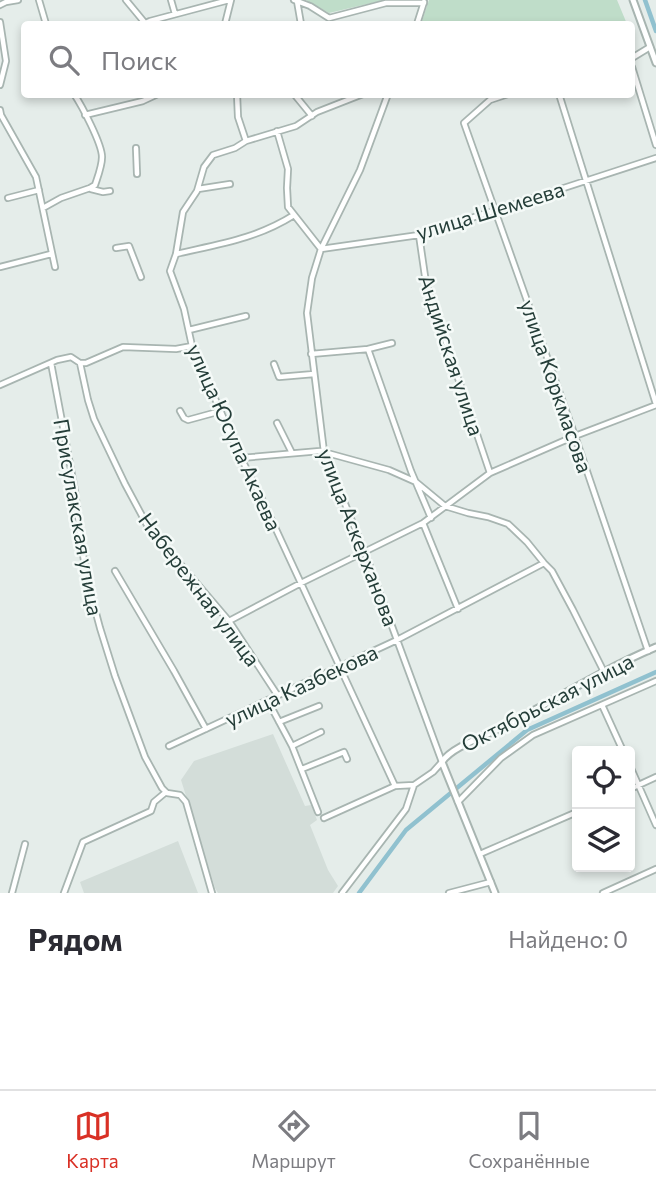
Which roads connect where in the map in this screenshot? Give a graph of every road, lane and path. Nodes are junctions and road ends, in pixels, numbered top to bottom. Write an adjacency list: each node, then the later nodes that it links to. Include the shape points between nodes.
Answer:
1 (18, 0): 9 (street)
2 (39, 0): 11 (street)
3 (126, 0): 12 (street)
4 (170, 0): 10 (street)
5 (230, 0): 10 (street); 14 (street)
6 (633, 0): 18 (street)
7 (296, 1): 8 (street, via 329,18 386,3); 15 (street)
8 (424, 1): 16 (street)
9 (0, 4)
10 (176, 14): 13 (street)
11 (45, 21)
12 (142, 21)
13 (160, 21)
14 (226, 21)
15 (300, 21)
16 (418, 21)
17 (0, 22): 22 (street, via 6,61)
18 (650, 47): 19 (street); 20 (street)
19 (635, 56)
20 (656, 63)
21 (635, 77): 36 (street)
22 (0, 85)
23 (76, 98): 32 (street)
24 (149, 98): 32 (street)
25 (237, 98): 35 (street)
26 (296, 98): 33 (street)
27 (353, 98): 33 (street, улица Юсупа Акаева)
28 (387, 98): 52 (street, улица Аскерханова, via 360,170)
29 (496, 98): 48 (street, улица Коркмасова, via 464,123)
30 (560, 98): 40 (street)
31 (0, 110): 44 (street)
32 (85, 115): 42 (street, via 102,157 95,185)
33 (312, 116): 34 (street, улица Юсупа Акаева)
34 (277, 131): 35 (street, улица Юсупа Акаева); 49 (street, via 288,169 288,207)
35 (246, 141): 43 (street, улица Юсупа Акаева, via 213,155)
36 (656, 145)
37 (136, 148): 39 (street)
38 (656, 158): 40 (street, улица Шемеева)
39 (137, 174)
40 (585, 181): 48 (street, улица Шемеева); 69 (street)
41 (230, 184): 43 (street)
42 (90, 188): 45 (street); 47 (street)
43 (198, 189): 54 (street, улица Юсупа Акаева, via 183,212)
44 (39, 190): 46 (street); 47 (street)
45 (110, 191)
46 (8, 198)
47 (43, 208): 53 (street)
48 (496, 209): 50 (street, улица Шемеева); 73 (street, улица Коркмасова)
49 (294, 215): 52 (street); 54 (street, via 245,239)
50 (419, 235): 52 (street, улица Шемеева); 77 (street, Андийская улица, via 426,283)
51 (116, 248): 57 (street, via 129,246)
52 (321, 249): 63 (street, улица Аскерханова, via 307,313)
53 (51, 254): 55 (street); 56 (street)
54 (176, 254): 59 (street, улица Юсупа Акаева, via 170,271)
55 (0, 267)
56 (55, 267)
57 (141, 277)
58 (246, 316): 59 (street)
59 (188, 330): 61 (street, улица Юсупа Акаева)
60 (392, 343): 62 (street)
61 (192, 346): 65 (street, via 123,347); 71 (street, улица Юсупа Акаева)
62 (368, 349): 63 (street); 78 (street)
63 (311, 354): 67 (street, улица Аскерханова)
64 (51, 363): 65 (street, via 71,357); 68 (street); 113 (street, Присулакская улица, via 92,601 131,722)
65 (80, 363): 87 (street, Набережная улица, via 94,419 148,525)
66 (274, 364): 67 (street, via 279,377)
67 (314, 374): 74 (street, улица Аскерханова)
68 (0, 385)
69 (656, 405): 73 (street)
70 (180, 411): 71 (street, via 188,420)
71 (221, 411): 76 (street, улица Юсупа Акаева)
72 (277, 423): 75 (street)
73 (575, 436): 77 (street); 90 (street, улица Коркмасова)
74 (324, 452): 75 (street); 78 (street); 82 (street, улица Аскерханова)
75 (292, 453): 76 (street)
76 (241, 458): 85 (street, улица Юсупа Акаева)
77 (490, 473): 79 (street)
78 (416, 482): 79 (street); 80 (street)
79 (445, 506): 80 (street); 83 (street, via 508,524)
80 (431, 518): 81 (street)
81 (423, 523): 82 (street); 86 (street)
82 (365, 553): 85 (street); 88 (street, улица Аскерханова)
83 (544, 563): 86 (street, улица Казбекова); 92 (street)
84 (115, 571): 99 (street)
85 (300, 583): 87 (street); 91 (street, улица Юсупа Акаева)
86 (458, 608): 88 (street, улица Казбекова)
87 (229, 621): 94 (street, Набережная улица)
88 (397, 640): 91 (street, улица Казбекова); 105 (street, улица Аскерханова)
89 (656, 647): 90 (street, Октябрьская улица)
90 (648, 650): 92 (street, Октябрьская улица)
91 (340, 667): 94 (street, улица Казбекова); 111 (street, улица Юсупа Акаева)
92 (604, 672): 105 (street, Октябрьская улица, via 454,750)
93 (656, 681): 96 (street)
94 (278, 696): 95 (street, улица Казбекова)
95 (268, 701): 98 (street); 99 (street, улица Казбекова)
96 (602, 705): 103 (street); 114 (street, via 533,735)
97 (319, 706): 98 (street)
98 (279, 722): 102 (street)
99 (206, 729): 101 (street, улица Казбекова)
100 (321, 732): 102 (street)
101 (169, 746)
102 (292, 746): 106 (street)
103 (621, 746)
104 (347, 760): 106 (street, via 344,752)
105 (442, 762): 109 (street); 114 (street, улица Аскерханова)
106 (302, 769): 115 (street)
107 (656, 777): 110 (street)
108 (635, 778): 110 (street)
109 (414, 785): 111 (street); 126 (street, via 406,808)
110 (638, 785): 112 (street); 118 (street)
111 (395, 786): 117 (street)
112 (635, 786)
113 (166, 792): 124 (street, via 151,811 83,842); 125 (street, Присулакская улица, via 180,795 186,802)
114 (457, 800): 120 (street, улица Аскерханова)
115 (318, 811)
116 (572, 814): 120 (street)
117 (324, 818)
118 (656, 824)
119 (25, 844): 123 (street)
120 (480, 854): 122 (street, улица Аскерханова)
121 (656, 869): 129 (street)
122 (491, 882): 127 (street); 128 (street, улица Аскерханова)
123 (12, 893)
124 (64, 893)
125 (212, 893)
126 (342, 893)
127 (449, 893)
128 (495, 893)
129 (603, 893)

